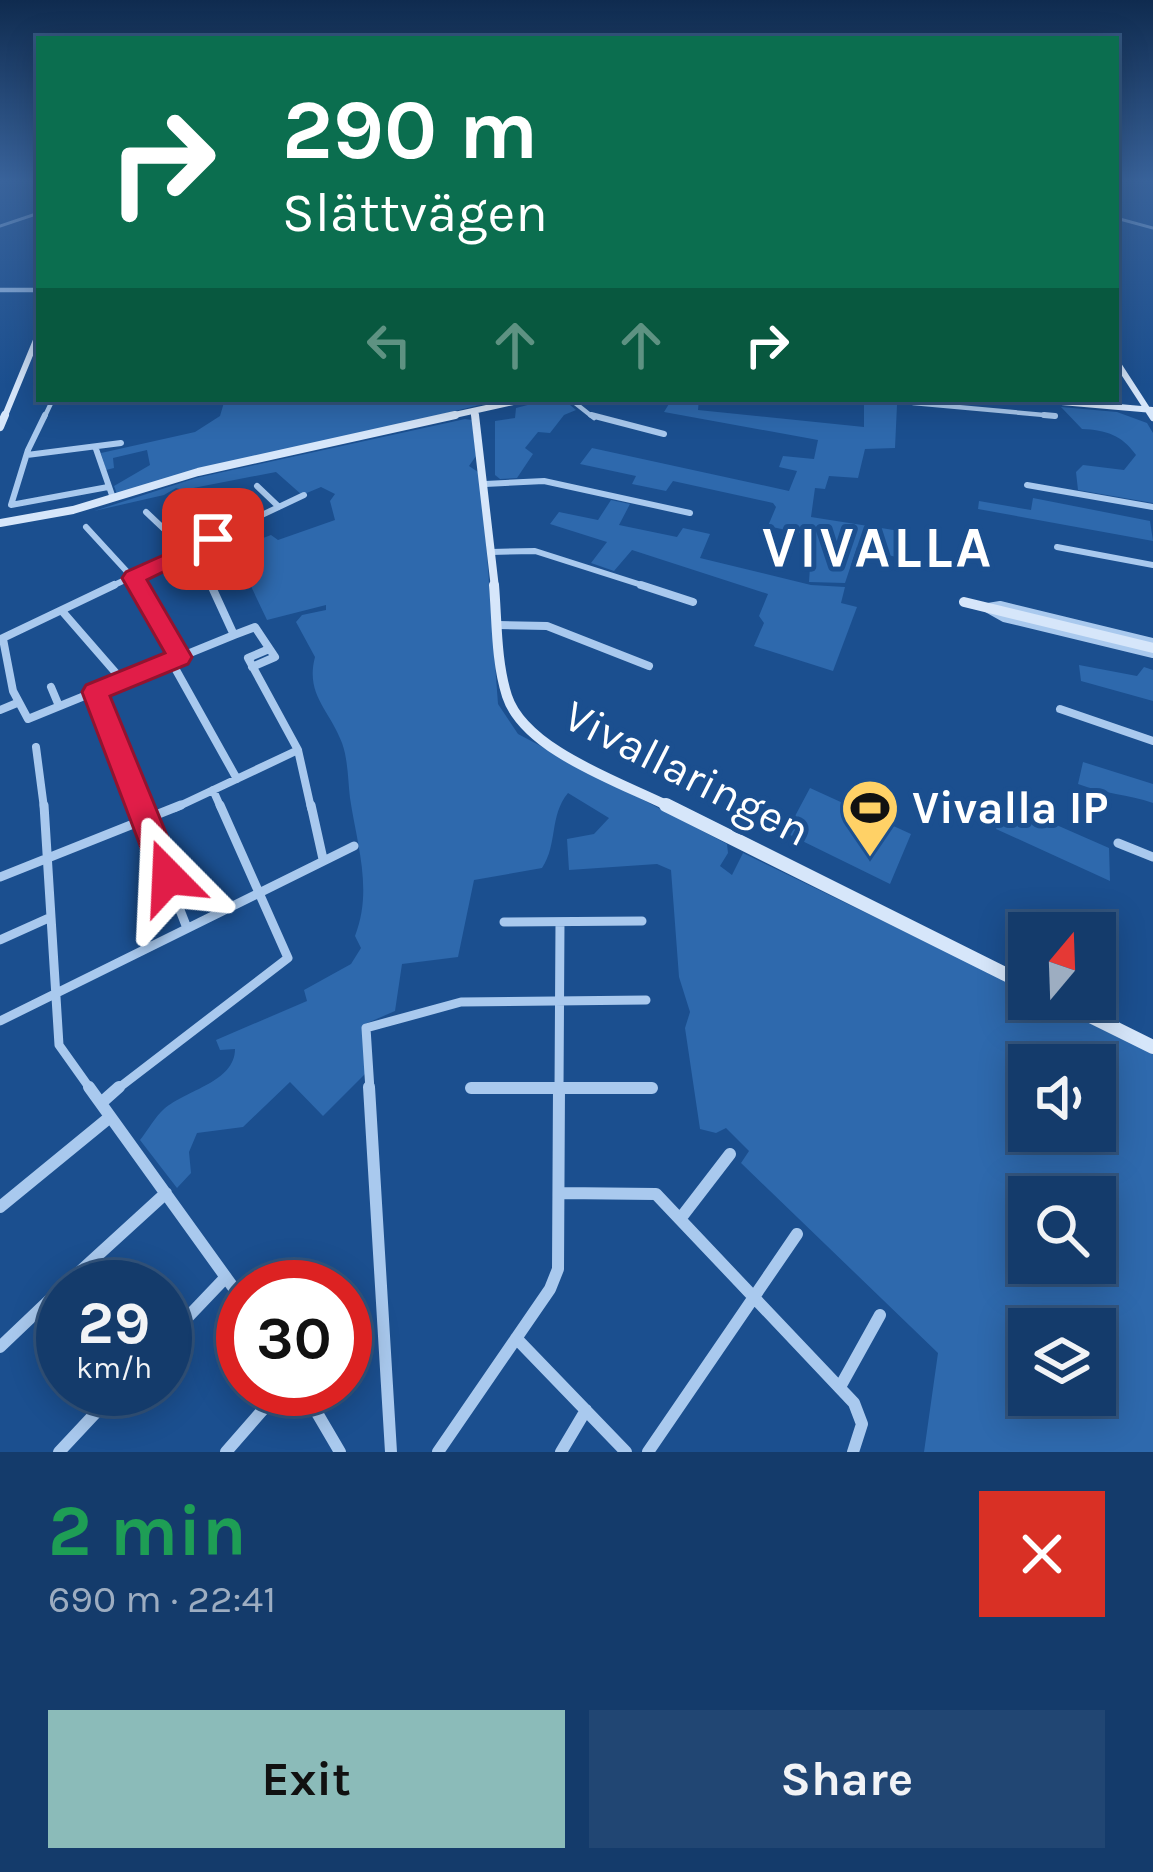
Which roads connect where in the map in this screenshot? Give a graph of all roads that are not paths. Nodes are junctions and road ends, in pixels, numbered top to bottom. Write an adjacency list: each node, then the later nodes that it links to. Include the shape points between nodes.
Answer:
1 (0, 290): 2 (street)
2 (36, 290)
3 (36, 341): 11 (street)
4 (1119, 365): 14 (street)
5 (51, 402): 21 (street)
6 (514, 402): 13 (street)
7 (574, 402): 18 (street, via 597,420)
8 (975, 402): 12 (street)
9 (1054, 402): 14 (street)
10 (913, 403): 12 (street)
11 (9, 405): 16 (street); 17 (street)
12 (977, 409): 15 (street)
13 (474, 411): 22 (street, Vivallaringen); 27 (street)
14 (1151, 413)
15 (1055, 416)
16 (0, 417)
17 (0, 427)
18 (664, 434)
19 (122, 443): 20 (street)
20 (97, 448): 21 (street); 25 (street)
21 (27, 455): 25 (street, via 13,506)
22 (485, 484): 32 (street, via 544,481); 38 (street, Vivallaringen)
23 (1027, 485): 30 (street)
24 (257, 486): 29 (street)
25 (107, 487): 27 (street)
26 (304, 495): 29 (street)
27 (112, 498): 33 (street)
28 (206, 499): 35 (street)
29 (279, 507): 35 (street)
30 (1153, 507)
31 (146, 512): 37 (street)
32 (690, 513)
33 (0, 523)
34 (86, 526): 40 (street)
35 (238, 527): 37 (street)
36 (1057, 547): 39 (street)
37 (188, 551): 40 (street); 45 (street)
38 (491, 552): 41 (street, via 535,551); 44 (street, Vivallaringen)
39 (1153, 565)
40 (134, 578): 43 (street); 48 (street)
41 (693, 602)
42 (964, 602): 47 (street)
43 (62, 611): 46 (street); 50 (street)
44 (498, 625): 49 (street, via 548,626); 76 (street, Vivallaringen, via 506,700 532,736)
45 (234, 635): 48 (street); 59 (street, via 255,627 269,649 248,658)
46 (1, 639): 53 (street)
47 (1153, 648)
48 (175, 659): 50 (street); 60 (street)
49 (650, 666)
50 (122, 680): 52 (street)
51 (51, 686): 54 (street)
52 (95, 692): 54 (street); 62 (street)
53 (17, 703): 54 (street, via 27,719); 56 (street)
54 (59, 706)
55 (1060, 709): 57 (street)
56 (0, 710)
57 (1153, 742)
58 (36, 747): 67 (street)
59 (298, 750): 60 (street); 66 (street)
60 (237, 779): 61 (street)
61 (213, 790): 62 (street); 69 (street)
62 (146, 820): 67 (street); 74 (street)
63 (1118, 843): 65 (street)
64 (354, 846): 66 (street)
65 (1153, 857)
66 (323, 859): 69 (street)
67 (48, 860): 68 (street); 70 (street)
68 (0, 877)
69 (261, 892): 74 (street); 86 (street, via 288,948 285,963)
70 (51, 917): 75 (street); 77 (street)
71 (642, 921): 73 (street)
72 (504, 922): 73 (street)
73 (560, 922): 79 (street)
74 (188, 928): 77 (street)
75 (0, 940)
76 (1008, 975)
77 (56, 994): 81 (street); 86 (street, via 59,1045)
78 (646, 1000): 79 (street)
79 (560, 1001): 85 (street); 112 (street, via 461,1002 366,1028)
80 (1097, 1020): 82 (street)
81 (0, 1021)
82 (1153, 1048)
83 (471, 1088): 85 (street)
84 (652, 1088): 85 (street)
85 (559, 1090): 91 (street)
86 (101, 1103): 87 (street)
87 (110, 1117): 90 (street); 92 (street)
88 (730, 1154): 93 (street)
89 (0, 1185): 92 (street)
90 (166, 1193): 95 (street); 96 (street)
91 (560, 1193): 93 (street, via 652,1192); 102 (street, via 558,1269)
92 (4, 1204)
93 (680, 1219): 98 (street)
94 (797, 1234): 98 (street)
95 (93, 1260)
96 (216, 1263)
97 (216, 1287): 100 (street)
98 (753, 1297): 104 (street); 116 (street)
99 (36, 1313): 103 (street)
100 (192, 1313)
101 (880, 1316): 104 (street)
102 (516, 1338): 105 (street); 113 (street)
103 (0, 1347)
104 (839, 1388): 117 (street, via 860,1413)
105 (586, 1410): 114 (street); 115 (street)
106 (92, 1416): 109 (street)
107 (257, 1416): 110 (street)
108 (319, 1416): 111 (street)
109 (58, 1452)
110 (226, 1452)
111 (340, 1452)
112 (391, 1452)
113 (439, 1452)
114 (561, 1452)
115 (626, 1452)
116 (648, 1452)
117 (853, 1452)

